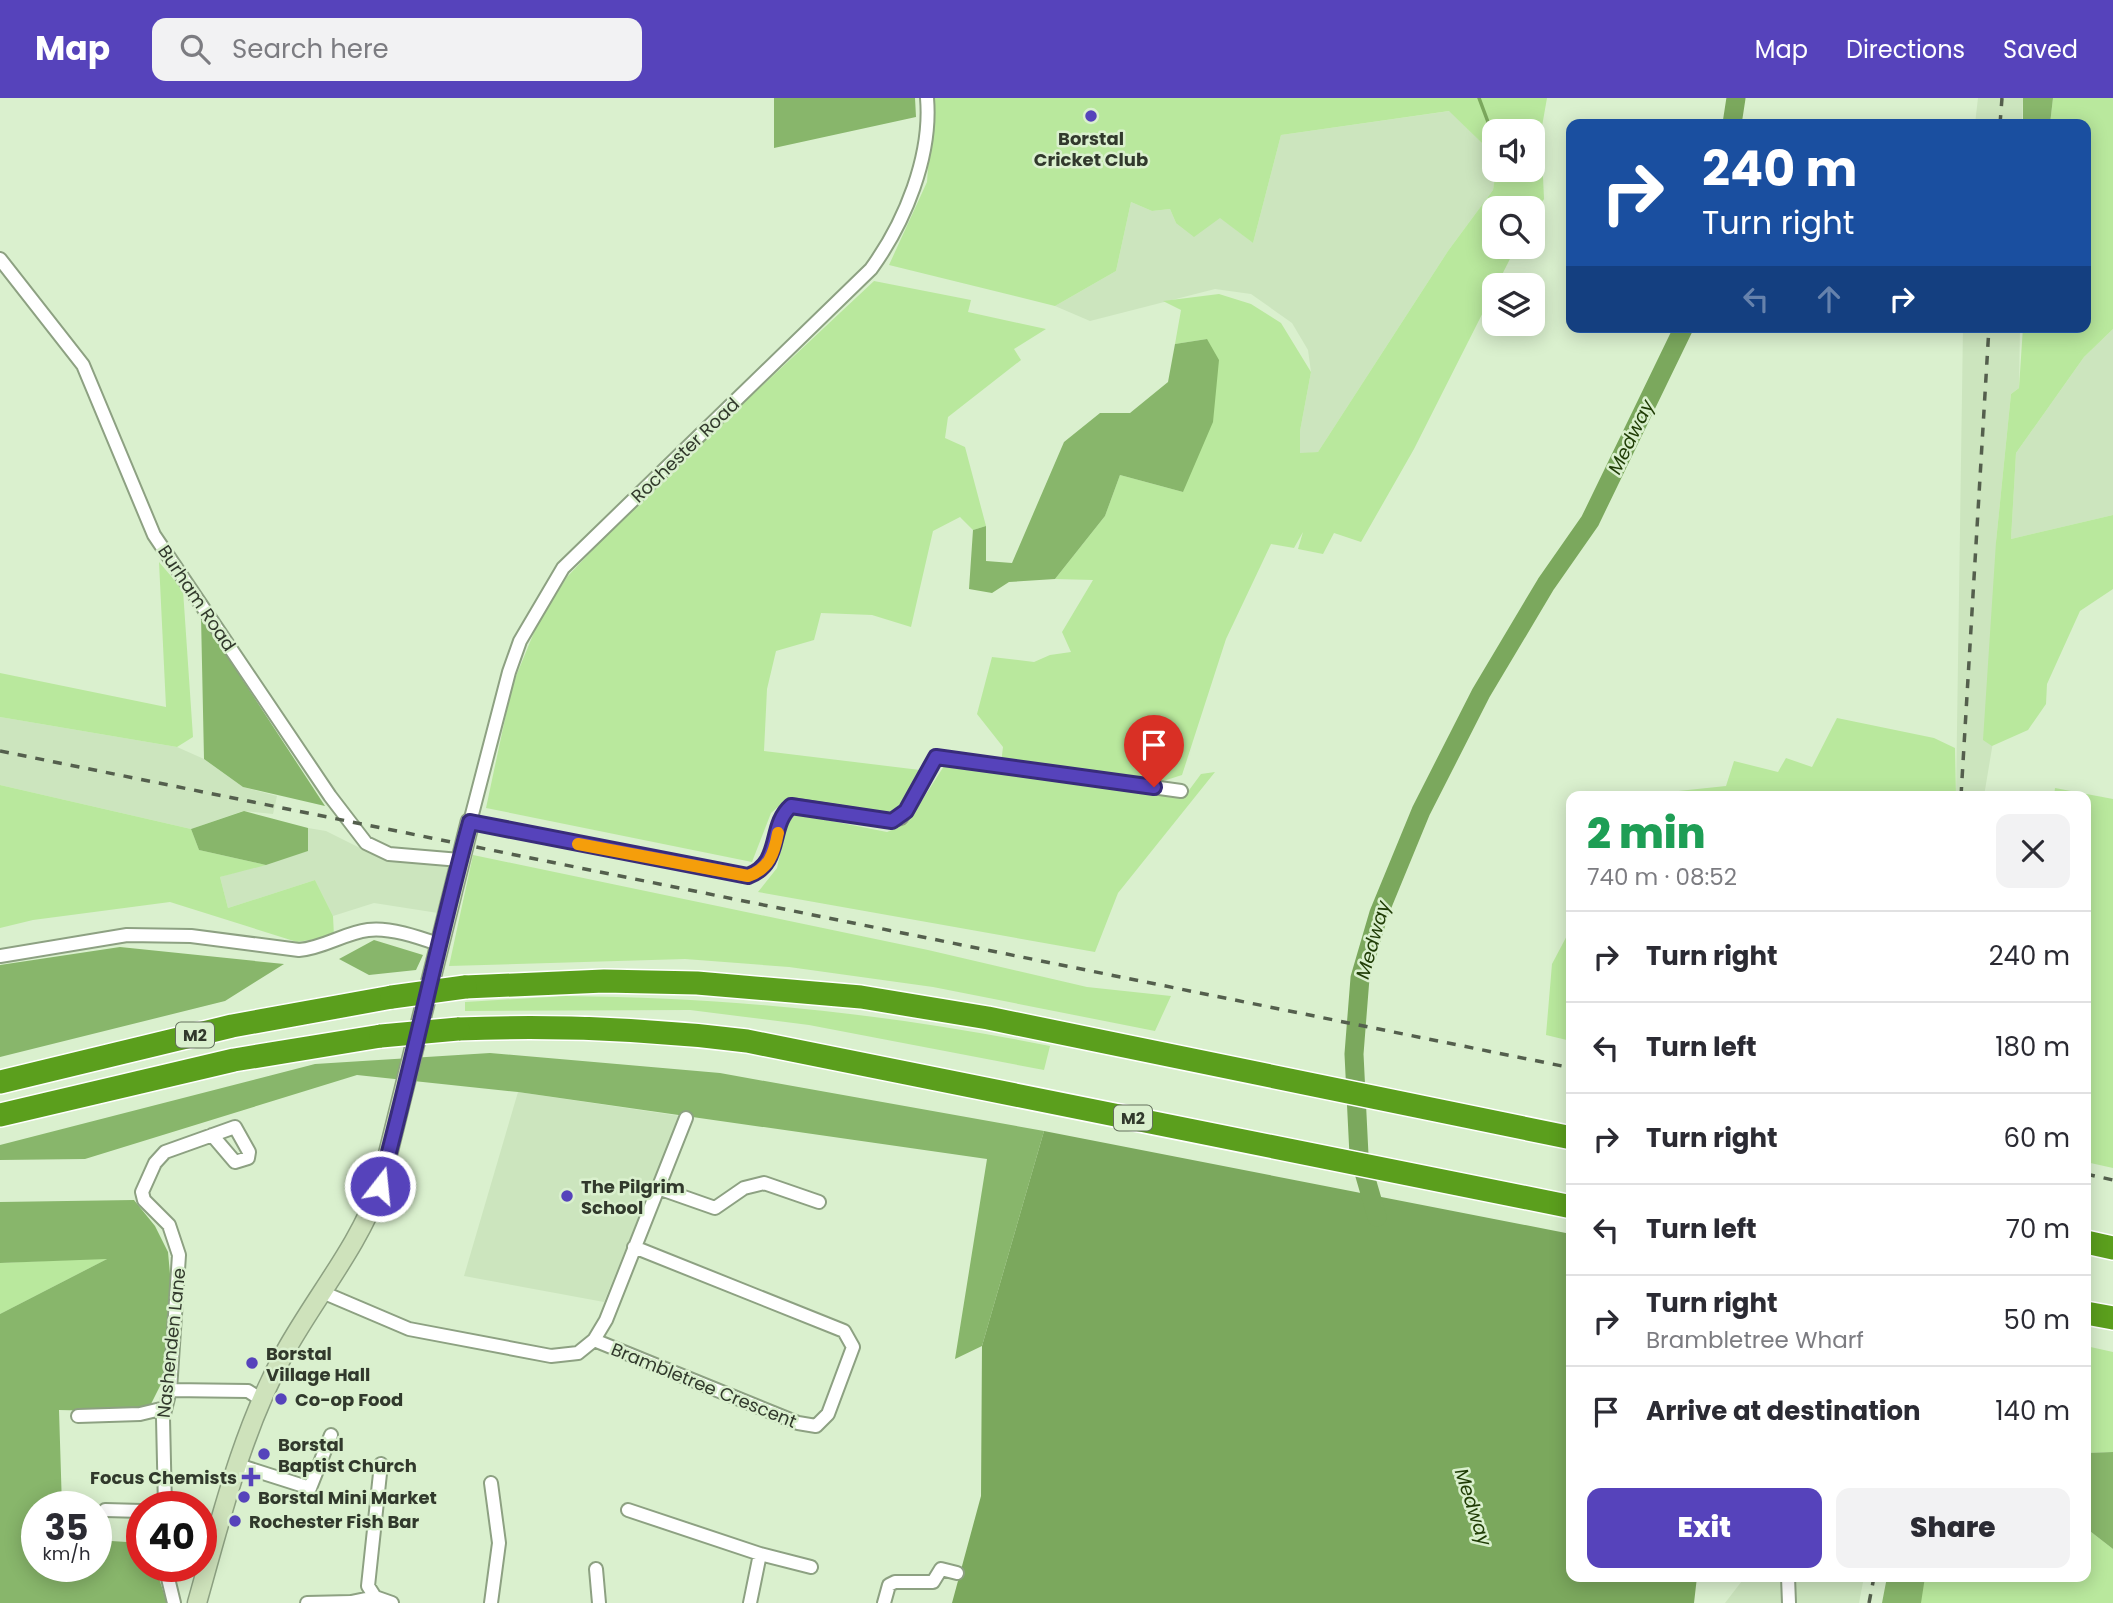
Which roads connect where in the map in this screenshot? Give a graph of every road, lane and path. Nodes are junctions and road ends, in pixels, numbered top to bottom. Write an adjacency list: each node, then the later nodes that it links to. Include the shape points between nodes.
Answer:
1 (927, 98): 4 (street, Rochester Road, via 915,184 897,229 871,269 563,568 520,641)
2 (0, 259): 5 (street, Burham Road, via 83,365 154,535 366,844 389,854)
3 (1181, 790): 4 (street, via 936,757 906,811 892,821 791,806 781,816 769,860 761,872 748,876)
4 (470, 822): 5 (street)
5 (460, 860): 6 (street)
6 (438, 944): 7 (street, via 368,930 299,950 191,936 127,935); 19 (street, via 380,1186 358,1237)
7 (0, 956)
8 (0, 1082): 12 (highway, M2, bridge, via 232,1026 392,997 465,987 604,981 697,983 861,997 953,1012)
9 (0, 1115): 15 (highway, M2, bridge, via 234,1060 381,1037 533,1026 693,1035 962,1082)
10 (686, 1118): 13 (street)
11 (212, 1135): 23 (street, Nashenden Lane, via 165,1152 142,1192 144,1200 169,1225 177,1244 180,1266)
12 (1566, 1137)
13 (658, 1188): 14 (street, via 715,1208 744,1188 764,1183); 17 (street)
14 (819, 1202)
15 (1566, 1206)
16 (2091, 1243): 18 (highway)
17 (634, 1247): 22 (street); 22 (street, Brambletree Crescent, via 844,1331 853,1347 838,1391 825,1420 809,1427)
18 (2113, 1248)
19 (322, 1292): 22 (street, via 393,1324 479,1345 551,1356 578,1353); 24 (street)
20 (2091, 1314): 21 (highway)
21 (2113, 1318)
22 (594, 1340)
23 (170, 1390): 24 (street, via 248,1391); 25 (street, Nashenden Lane)
24 (262, 1400): 29 (street)
25 (165, 1408): 26 (street, via 140,1414); 31 (street, Nashenden Lane)
26 (78, 1416)
27 (331, 1435): 29 (street, via 310,1488)
28 (381, 1464): 39 (street, via 368,1586)
29 (238, 1465): 41 (street)
30 (491, 1483): 44 (street, via 499,1543)
31 (165, 1491)
32 (628, 1510): 33 (street)
33 (760, 1554): 34 (street); 46 (street)
34 (811, 1566)
35 (596, 1570): 45 (street)
36 (957, 1573): 47 (street, via 942,1569 933,1582 895,1582 889,1585)
37 (169, 1582): 40 (street)
38 (1788, 1582): 48 (street)
39 (375, 1597): 42 (street); 43 (street)
40 (174, 1603)
41 (197, 1603)
42 (307, 1603)
43 (393, 1603)
44 (491, 1603)
45 (600, 1603)
46 (750, 1603)
47 (884, 1603)
48 (1788, 1603)

